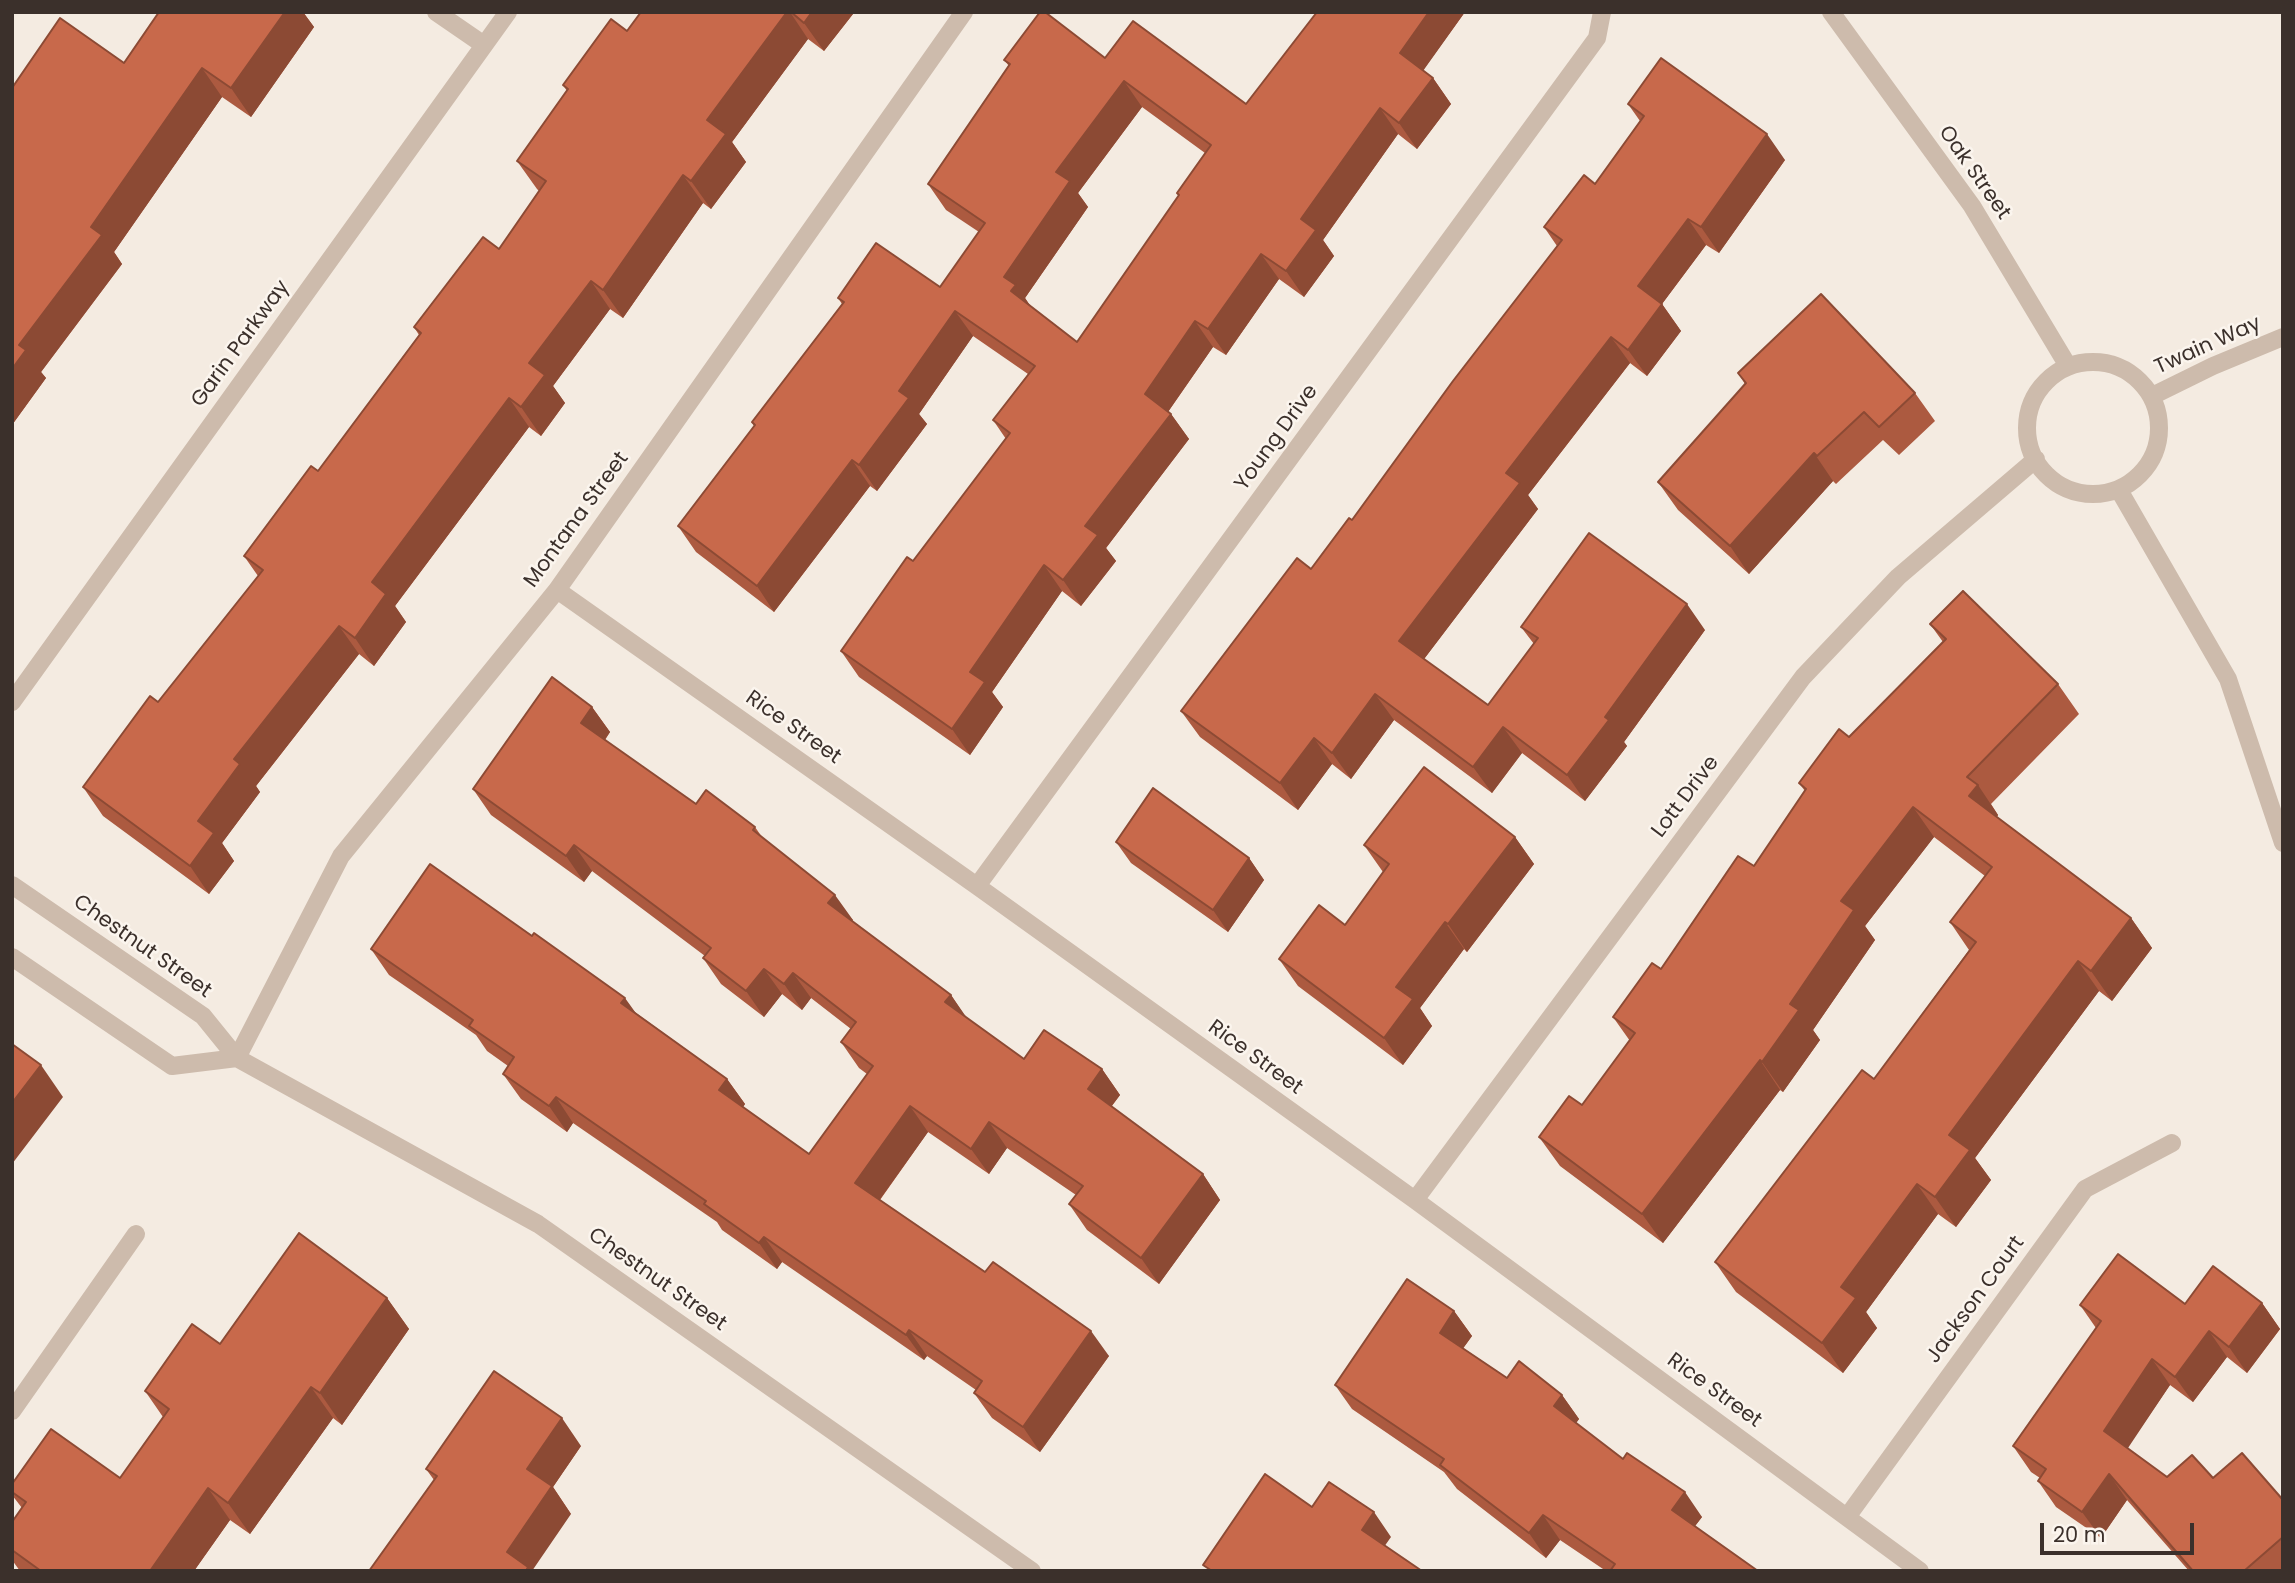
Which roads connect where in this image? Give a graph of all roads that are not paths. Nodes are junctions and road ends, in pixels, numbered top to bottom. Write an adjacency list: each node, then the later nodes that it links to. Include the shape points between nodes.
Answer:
1 (436, 12): 6 (street)
2 (508, 12): 6 (street, Garin Parkway)
3 (964, 12): 12 (street, Montana Street)
4 (1602, 12): 16 (street, Young Drive, via 1597,38)
5 (1831, 12): 8 (street, Oak Street, via 1972,206)
6 (484, 45): 13 (street, Garin Parkway)
7 (2283, 337): 9 (street, Twain Way)
8 (2068, 366): 9 (street, via 2105,363 2123,369); 10 (street, via 2038,390 2028,412 2028,445)
9 (2152, 396): 11 (street, via 2160,427 2157,449 2140,476)
10 (2036, 459): 11 (street, via 2045,476 2067,490 2095,496); 20 (street, Lott Drive, via 1898,577 1803,677)
11 (2119, 490): 14 (street, via 2228,678)
12 (558, 590): 16 (street, Rice Street); 18 (street, Montana Street, via 341,856)
13 (12, 702)
14 (2283, 843)
15 (12, 885): 18 (street, Chestnut Street, via 203,1016)
16 (978, 887): 20 (street, Rice Street)
17 (12, 957): 18 (street, via 172,1066)
18 (237, 1058): 24 (street, Chestnut Street, via 538,1224)
19 (2172, 1143): 23 (street, Jackson Court, via 2085,1189)
20 (1415, 1200): 23 (street, Rice Street)
21 (135, 1234): 22 (street)
22 (12, 1410)
23 (1847, 1517): 25 (street, Rice Street)
24 (1032, 1571)
25 (1920, 1571)

